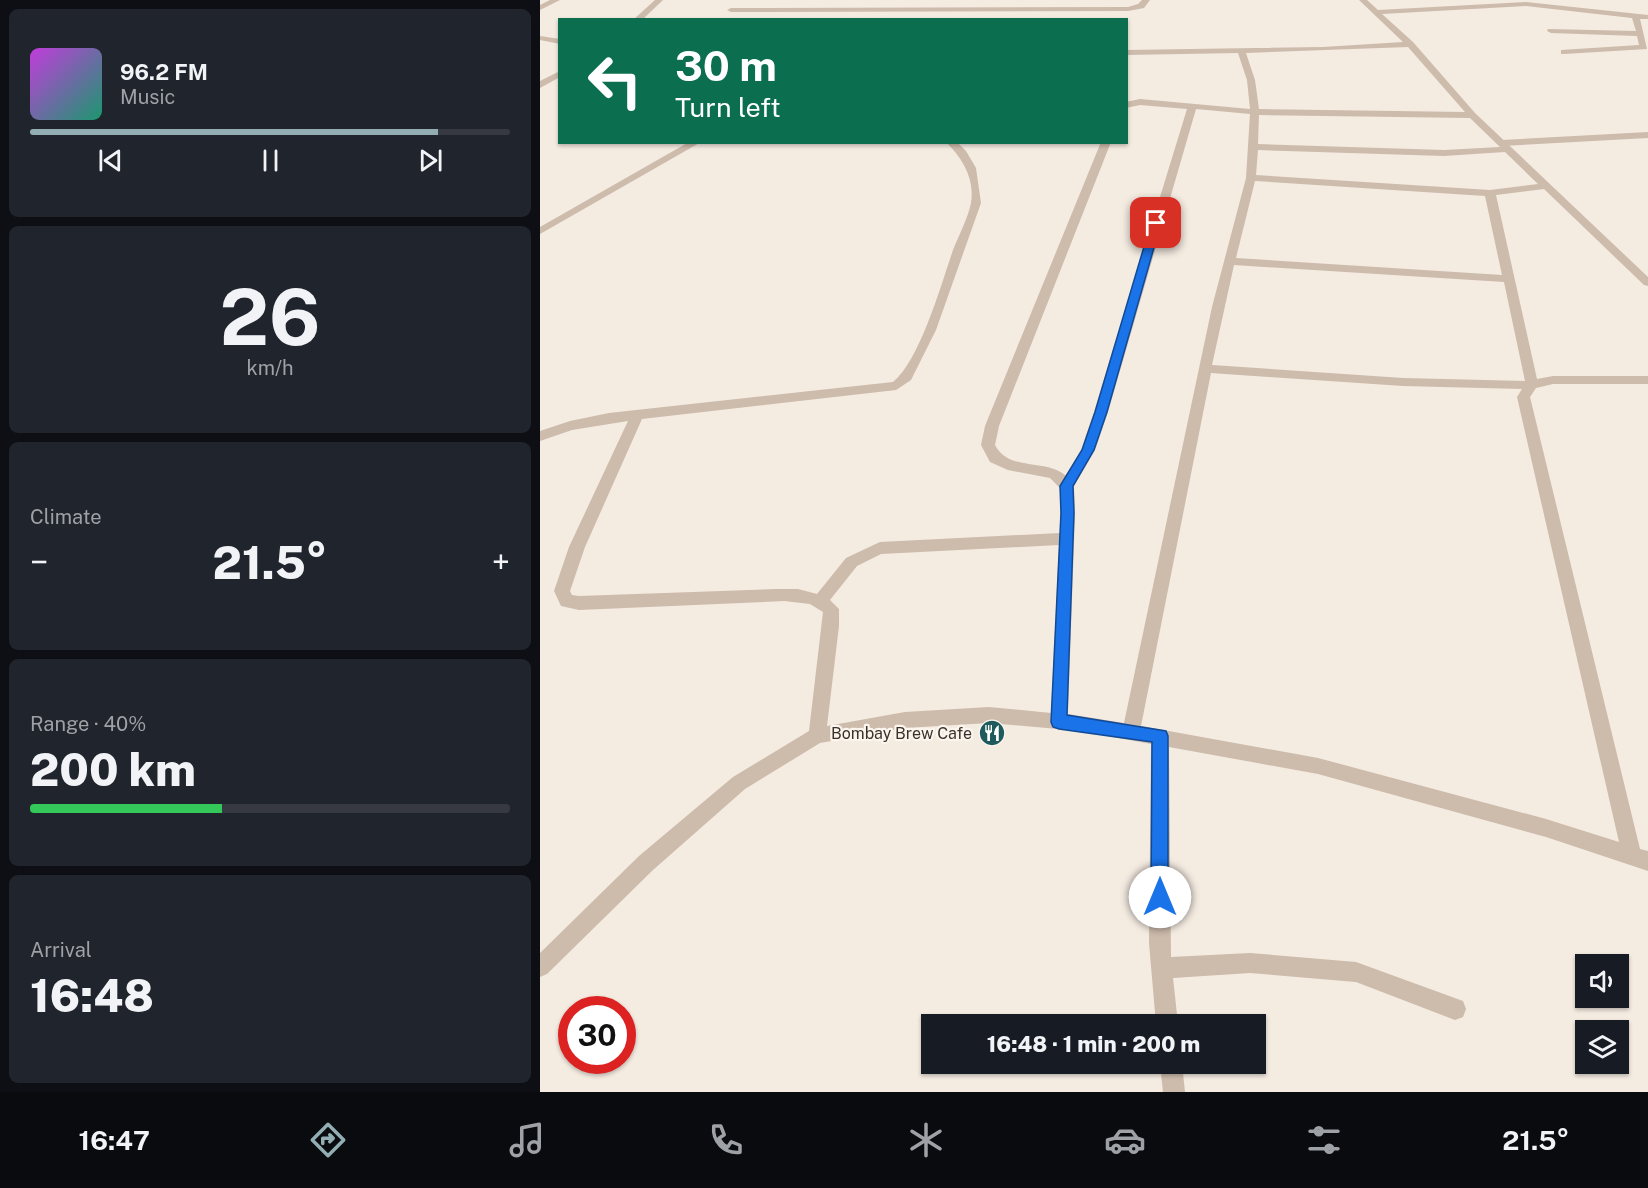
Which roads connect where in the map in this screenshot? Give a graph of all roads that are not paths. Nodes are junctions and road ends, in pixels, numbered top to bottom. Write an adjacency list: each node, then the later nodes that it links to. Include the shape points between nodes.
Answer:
1 (556, 0): 6 (street)
2 (659, 0): 11 (street)
3 (1146, 0): 7 (street, via 1137,8 1128,9)
4 (1363, 0): 9 (street)
5 (1485, 3): 9 (street); 10 (street, via 1550,6)
6 (540, 8)
7 (819, 8): 8 (street); 12 (street)
8 (731, 10)
9 (1376, 12): 18 (street)
10 (1636, 17): 13 (street); 15 (street)
11 (639, 18)
12 (815, 18)
13 (1648, 18)
14 (1551, 32): 15 (street)
15 (1641, 34): 20 (street, via 1644,45 1640,48)
16 (540, 38): 17 (street)
17 (558, 42)
18 (1410, 44): 19 (street); 29 (street)
19 (1241, 51): 21 (street); 28 (street, via 1251,80)
20 (1564, 52)
21 (1128, 53)
22 (558, 74): 23 (street)
23 (549, 80): 24 (street); 25 (street)
24 (558, 80)
25 (540, 85)
26 (1128, 104): 27 (street)
27 (1192, 106): 28 (street); 48 (street, via 1101,412 1088,450)
28 (1255, 112): 29 (street); 35 (street)
29 (1472, 115): 34 (street)
30 (1648, 135): 34 (street)
31 (693, 144): 39 (street)
32 (954, 144): 46 (street, via 967,158 976,203 930,330 907,377 896,386 869,390)
33 (1105, 144): 48 (street, via 992,426 988,445 995,458 1008,465 1054,474)
34 (1505, 146): 35 (street, via 1444,153); 37 (street)
35 (1254, 147): 36 (street)
36 (1251, 178): 38 (street); 40 (street)
37 (1547, 186): 38 (street); 42 (street)
38 (1490, 193): 41 (street)
39 (540, 231)
40 (1230, 261): 41 (street); 43 (street)
41 (1509, 279): 45 (street)
42 (1648, 283)
43 (1206, 369): 45 (street, via 1403,382); 52 (street)
44 (1648, 380): 45 (street, via 1553,380)
45 (1532, 385): 55 (street, via 1523,397)
46 (637, 415): 47 (street, via 570,426); 50 (street, via 577,547 562,591 567,601 776,595)
47 (540, 436)
48 (1067, 486): 49 (street)
49 (1066, 539): 50 (street, via 880,548 849,562); 51 (street)
50 (821, 600): 53 (street, via 831,609 831,626)
51 (1059, 722): 52 (street); 53 (street, via 988,715 905,720)
52 (1131, 732): 54 (street)
53 (817, 736): 56 (street, via 739,783 646,863)
54 (1160, 736): 55 (street, via 1318,766 1546,828); 57 (street)
55 (1640, 858)
56 (540, 967)
57 (1162, 968): 58 (street, via 1250,963 1356,972); 59 (street)
58 (1455, 1009)
59 (1166, 1014)
60 (1172, 1074): 61 (street)
61 (1174, 1092)

